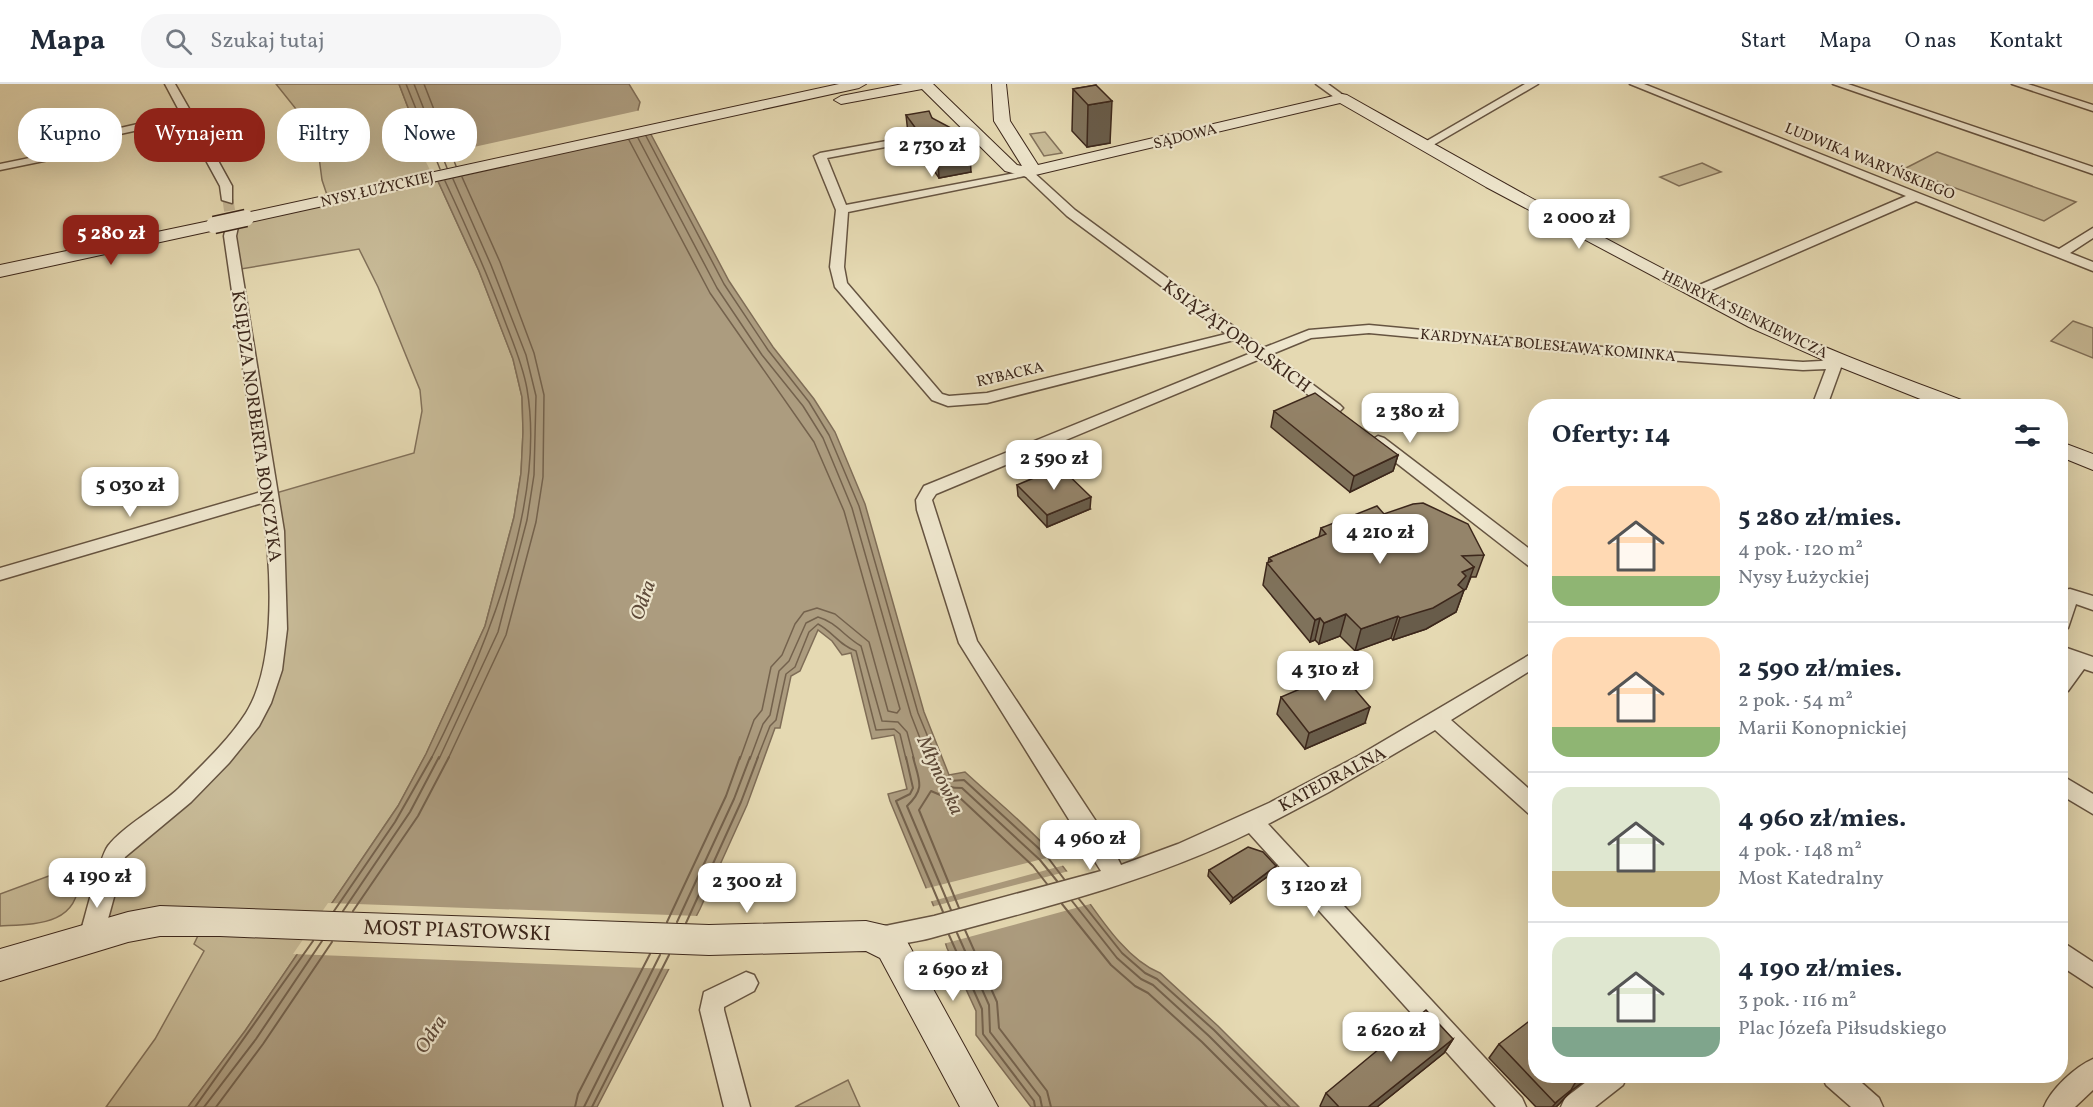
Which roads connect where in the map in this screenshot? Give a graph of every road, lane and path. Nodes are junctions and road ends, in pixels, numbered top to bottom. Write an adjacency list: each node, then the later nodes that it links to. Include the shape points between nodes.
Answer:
1 (171, 84): 13 (street, KSIĘDZA NORBERTA BONCZYKA)
2 (809, 84): 12 (street, NYSY ŁUŻYCKIEJ)
3 (859, 84): 12 (street, NYSY ŁUŻYCKIEJ)
4 (925, 84): 15 (street, via 781,110); 22 (street, KSIĄŻĄT OPOLSKICH, via 1011,168)
5 (999, 84): 22 (street, KSIĄŻĄT OPOLSKICH, via 1000,115 1030,165)
6 (1321, 84): 11 (street, HENRYKA SIENKIEWICZA)
7 (1533, 84): 18 (street)
8 (1635, 84): 23 (street, LUDWIKA WARYŃSKIEGO)
9 (1838, 84): 21 (street)
10 (2018, 84): 14 (street)
11 (1342, 98): 18 (street, HENRYKA SIENKIEWICZA); 22 (street, SĄDOWA)
12 (738, 104): 15 (street, NYSY ŁUŻYCKIEJ); 15 (street, NYSY ŁUŻYCKIEJ, via 706,103)
13 (185, 108)
14 (2093, 108)
15 (682, 115): 25 (street, NYSY ŁUŻYCKIEJ)
16 (134, 128): 20 (street, via 107,134 98,147)
17 (892, 143): 24 (street, via 820,156)
18 (1424, 146): 32 (street, HENRYKA SIENKIEWICZA)
19 (214, 162): 25 (street, KSIĘDZA NORBERTA BONCZYKA)
20 (0, 167)
21 (2093, 171)
22 (1027, 172): 24 (street); 33 (street, KSIĄŻĄT OPOLSKICH, via 1071,213)
23 (1917, 196): 28 (street, LUDWIKA WARYŃSKIEGO); 32 (street)
24 (842, 210): 33 (street, RYBACKA, via 837,267 840,284 937,397 948,401 987,398)
25 (237, 212): 26 (street, NYSY ŁUŻYCKIEJ, bridge); 42 (street, KSIĘDZA NORBERTA BONCZYKA, via 230,236)
26 (213, 218): 29 (street, NYSY ŁUŻYCKIEJ); 31 (street, NYSY ŁUŻYCKIEJ)
27 (2093, 232): 28 (street)
28 (2060, 254): 30 (street, LUDWIKA WARYŃSKIEGO)
29 (0, 260)
30 (2093, 267)
31 (0, 271)
32 (1695, 292): 35 (street, HENRYKA SIENKIEWICZA)
33 (1238, 335): 34 (street, KSIĄŻĄT OPOLSKICH)
34 (1263, 352): 35 (street, KARDYNAŁA BOLESŁAWA KOMINKA, via 1308,334 1369,329 1614,352); 38 (street, KSIĄŻĄT OPOLSKICH); 56 (street, KARDYNAŁA BOLESŁAWA KOMINKA, via 930,490 924,500 968,643)
35 (1828, 366): 36 (street); 37 (street, HENRYKA SIENKIEWICZA)
36 (1821, 399)
37 (1934, 399)
38 (1349, 419)
39 (1368, 433): 43 (street)
40 (2068, 453): 41 (street)
41 (2093, 463)
42 (269, 495): 44 (street); 57 (street, KSIĘDZA NORBERTA BONCZYKA, via 277,560 278,629 272,670 261,703 245,729 204,776 116,852)
43 (1528, 557)
44 (0, 574)
45 (2068, 601): 46 (street, via 2070,595)
46 (2093, 603)
47 (2068, 656): 49 (street)
48 (1528, 663): 51 (street, KATEDRALNA)
49 (2086, 663): 50 (street)
50 (2068, 680)
51 (1436, 719): 53 (street); 55 (street, KATEDRALNA, via 1362,764)
52 (2068, 789): 54 (street)
53 (1528, 801)
54 (2093, 805)
55 (1252, 821): 56 (street, KATEDRALNA, via 1185,851); 68 (street)
56 (1115, 875): 58 (street, KATEDRALNA, via 934,927)
57 (91, 937): 58 (street, MOST PIASTOWSKI, via 160,921 205,921 709,940); 60 (street, MOST PIASTOWSKI)
58 (880, 938): 67 (street, via 892,947)
59 (2068, 957): 61 (street)
60 (0, 965)
61 (2093, 976)
62 (746, 983): 66 (street, via 713,1000 712,1010)
63 (2093, 1072): 71 (street)
64 (1605, 1083): 69 (street)
65 (1843, 1083): 70 (street)
66 (737, 1107)
67 (980, 1107)
68 (1513, 1107)
69 (1574, 1107)
70 (1870, 1107)
71 (2057, 1107)

